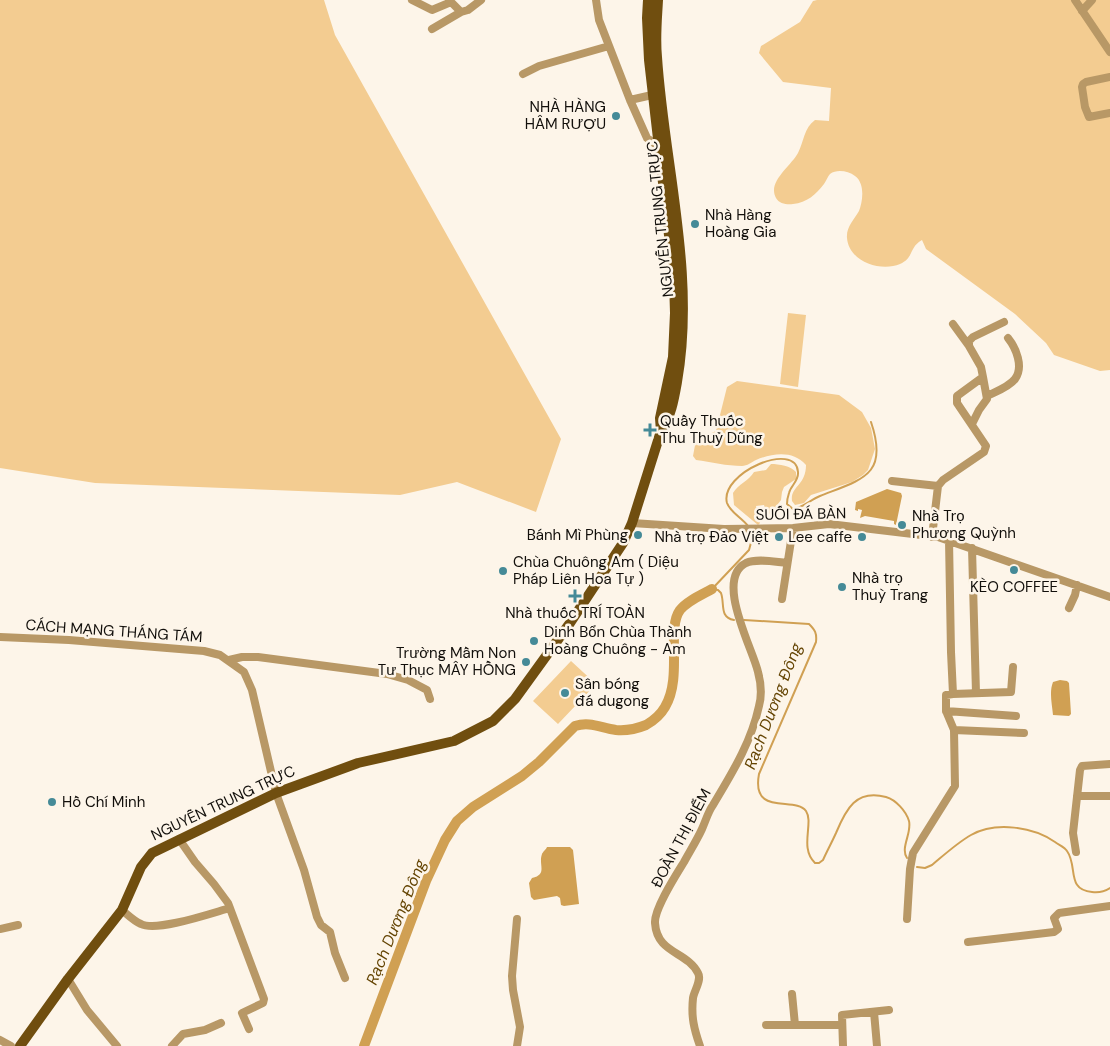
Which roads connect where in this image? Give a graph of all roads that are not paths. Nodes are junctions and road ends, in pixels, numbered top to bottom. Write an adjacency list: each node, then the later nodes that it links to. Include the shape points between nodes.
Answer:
1 (412, 0): 8 (street, via 430,10)
2 (480, 0): 10 (street)
3 (596, 0): 12 (street, via 599,20)
4 (648, 0): 16 (main road, NGUYỄN TRUNG TRỰC, via 648,52)
5 (658, 0): 16 (main road, NGUYỄN TRUNG TRỰC)
6 (1074, 0): 9 (street)
7 (1092, 0): 9 (street)
8 (450, 1): 10 (street)
9 (1082, 11): 13 (street)
10 (461, 12): 11 (street)
11 (432, 29)
12 (609, 46): 14 (street, via 539,66); 17 (street)
13 (1110, 52)
14 (523, 74)
15 (1110, 77): 18 (street, via 1086,82 1082,88 1089,116)
16 (657, 94): 17 (street); 19 (main road, NGUYỄN TRUNG TRỰC); 27 (main road, NGUYỄN TRUNG TRỰC, via 683,270 684,308 677,383 667,423)
17 (630, 100): 19 (street, via 647,138)
18 (1110, 112)
19 (658, 146): 27 (main road, NGUYỄN TRUNG TRỰC, via 675,313 673,357 660,418)
20 (1004, 322): 23 (street, via 974,337)
21 (953, 324): 23 (street)
22 (1008, 338): 25 (street, via 1016,351 1018,372 1013,381)
23 (969, 346): 24 (street)
24 (983, 377): 25 (street); 26 (street, via 957,396 957,403)
25 (987, 396): 26 (street)
26 (972, 424): 29 (street, via 986,449)
27 (661, 431): 30 (main road, NGUYỄN TRUNG TRỰC)
28 (892, 481): 29 (street)
29 (938, 486): 32 (street)
30 (632, 523): 31 (street, SUỐI ĐÁ BÀN, via 724,529); 51 (main road, NGUYỄN TRUNG TRỰC, via 615,557 570,623 515,699 493,721 454,741 358,763)
31 (792, 528): 32 (street, SUỐI ĐÁ BÀN, via 829,524); 35 (street)
32 (932, 537): 33 (street, SUỐI ĐÁ BÀN)
33 (949, 540): 34 (street, SUỐI ĐÁ BÀN); 44 (street)
34 (972, 548): 36 (street, SUỐI ĐÁ BÀN); 43 (street)
35 (787, 563): 38 (street); 80 (street, ĐOÀN THỊ ĐIỂM, via 752,561 740,567 734,583 743,632 757,668 760,703 750,737 659,909 655,923 664,945 698,973 692,1026)
36 (1077, 585): 37 (street, SUỐI ĐÁ BÀN); 39 (street, via 1076,595)
37 (1110, 596)
38 (782, 599)
39 (1068, 608)
40 (0, 638): 41 (street, CÁCH MẠNG THÁNG TÁM, via 204,651)
41 (229, 660): 45 (street, via 258,657 387,674 420,685 427,690); 51 (street, CÁCH MẠNG THÁNG TÁM, via 244,672 252,690)
42 (1013, 667): 43 (street, via 1011,692)
43 (976, 693): 44 (street)
44 (953, 694): 46 (street, via 946,695)
45 (430, 699)
46 (946, 711): 47 (street); 48 (street)
47 (1016, 716)
48 (954, 730): 49 (street); 60 (street, via 954,786 913,853)
49 (1024, 733)
50 (1110, 764): 52 (street, via 1082,766)
51 (276, 793): 54 (main road, NGUYỄN TRUNG TRỰC); 64 (street, CÁCH MẠNG THÁNG TÁM, via 317,917 330,932)
52 (1077, 796): 53 (street); 55 (street, via 1073,833)
53 (1110, 796)
54 (179, 838): 57 (street); 58 (main road, NGUYỄN TRUNG TRỰC, via 146,859)
55 (1076, 852)
56 (1110, 906): 63 (street, via 1059,913 1054,918 1058,929 1054,932)
57 (230, 908): 58 (street, via 150,926); 73 (street, via 264,1000 242,1013)
58 (122, 910): 65 (main road, NGUYỄN TRUNG TRỰC)
59 (517, 919): 79 (street, via 512,976 520,1027)
60 (906, 919)
61 (18, 925): 62 (street)
62 (0, 929)
63 (968, 942)
64 (344, 978)
65 (68, 979): 76 (main road, NGUYỄN TRUNG TRỰC); 77 (street, via 87,1010)
66 (792, 994): 71 (street)
67 (889, 1010): 68 (street)
68 (874, 1012): 72 (street, via 843,1014); 82 (street)
69 (221, 1023): 78 (street, via 206,1030 183,1034)
70 (766, 1025): 71 (street)
71 (795, 1025): 72 (street)
72 (842, 1025): 81 (street)
73 (250, 1029)
74 (0, 1040): 75 (street)
75 (11, 1046)
76 (20, 1046)
77 (117, 1046)
78 (172, 1046)
79 (517, 1046)
80 (700, 1046)
81 (843, 1046)
82 (877, 1046)

